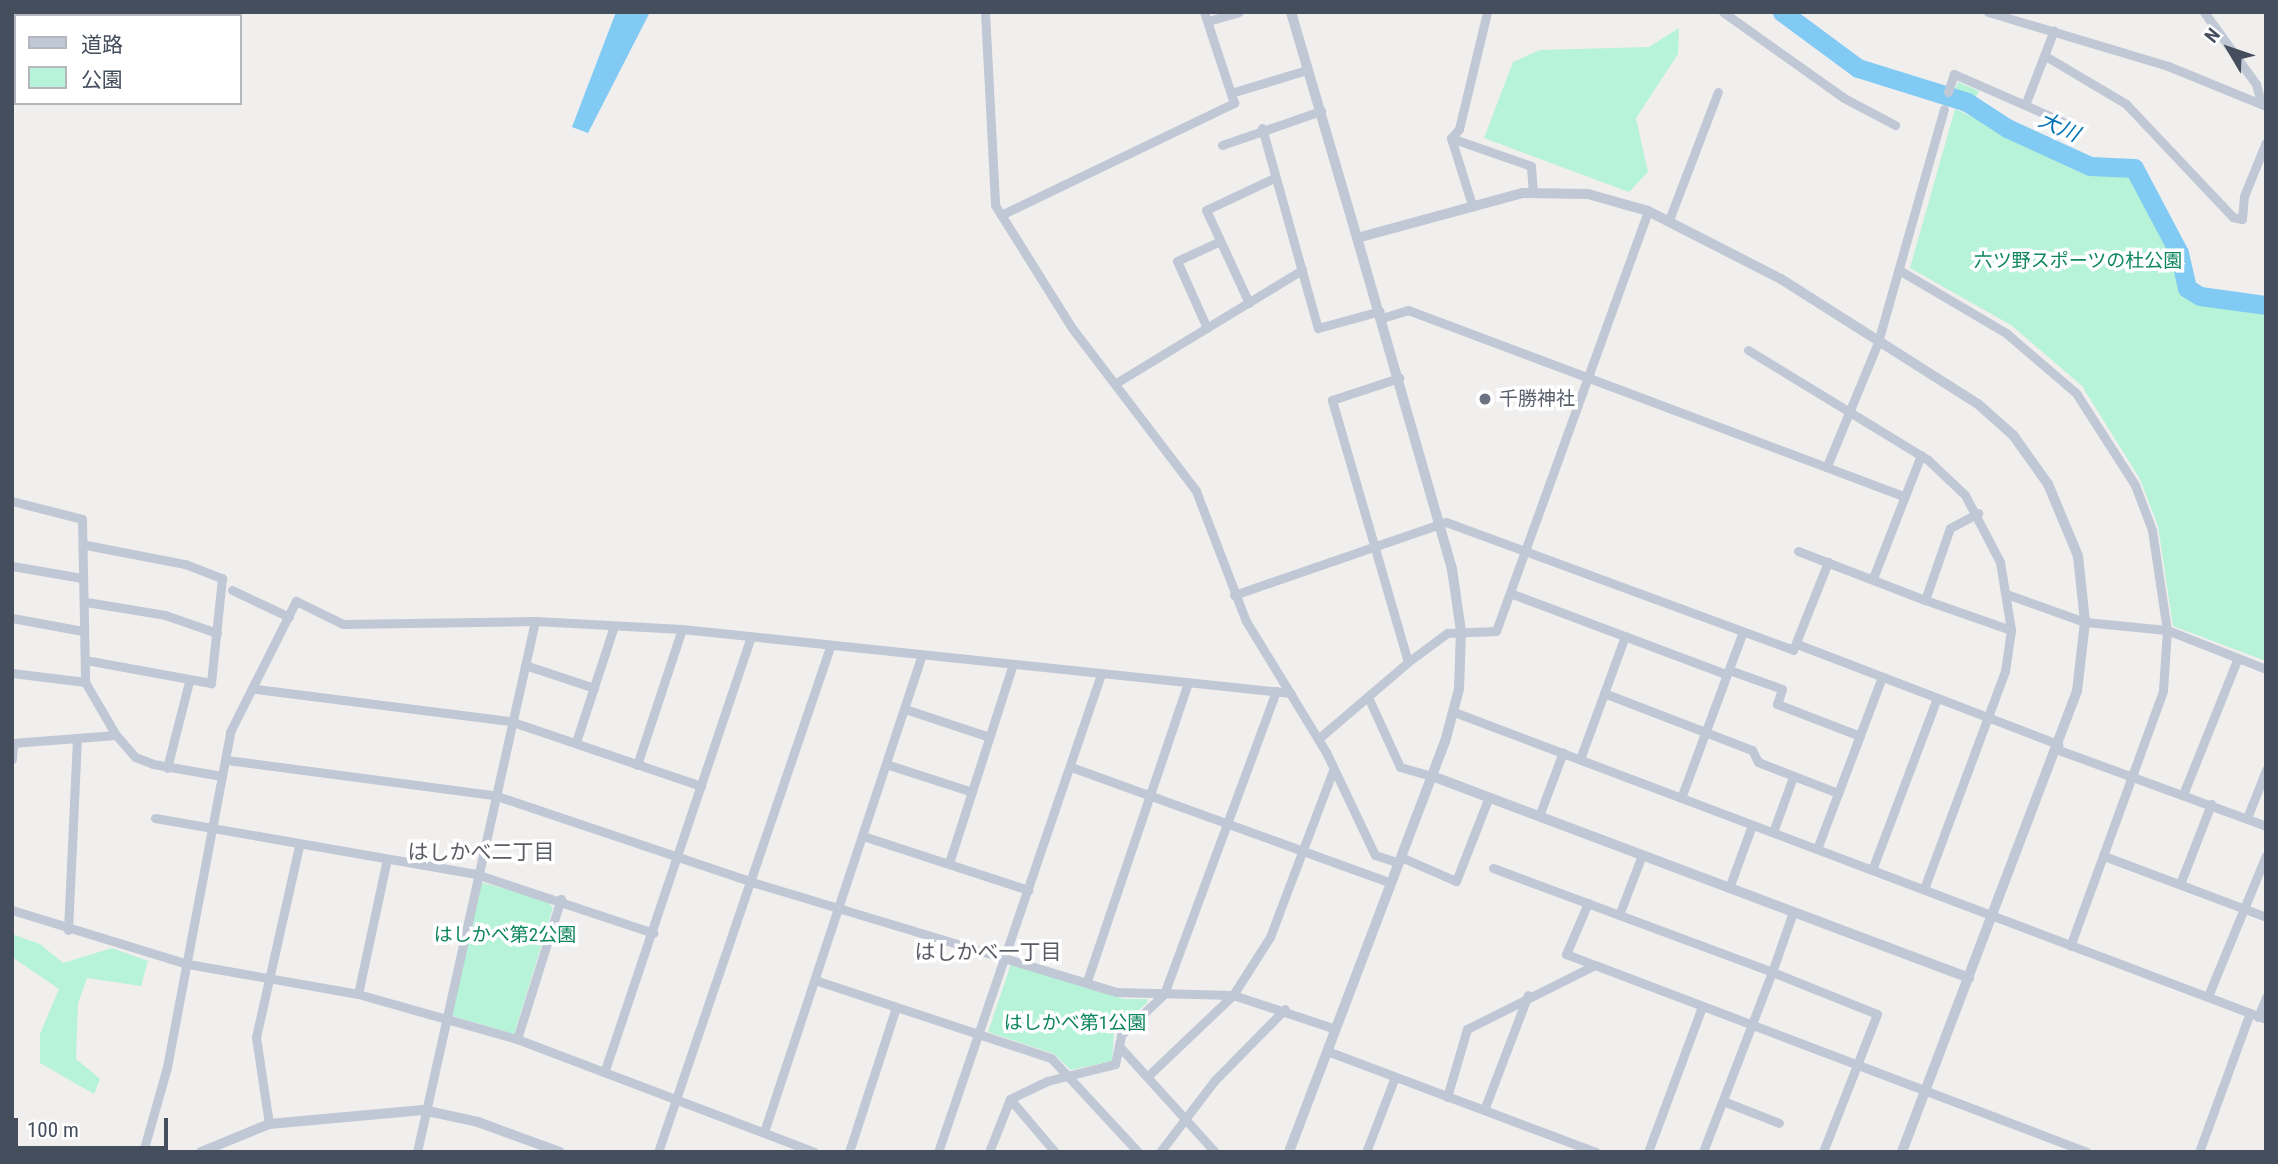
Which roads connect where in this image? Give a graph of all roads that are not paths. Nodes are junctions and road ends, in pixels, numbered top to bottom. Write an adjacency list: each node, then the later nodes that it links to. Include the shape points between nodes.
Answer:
1 (985, 12): 29 (street, via 992,190)
2 (1239, 12): 8 (street)
3 (1292, 12): 11 (street)
4 (1487, 12): 22 (street, via 1459,129)
5 (1723, 12): 19 (street, via 1844,98)
6 (1988, 12): 9 (street)
7 (2204, 12): 15 (street, via 2256,85)
8 (1206, 17): 12 (street)
9 (2054, 30): 10 (street); 15 (street)
10 (2048, 57): 16 (street); 23 (street, via 2126,104 2233,217 2242,219 2244,196)
11 (1307, 70): 12 (street); 18 (street)
12 (1234, 92): 29 (street, via 1234,103 1210,118)
13 (1718, 92): 30 (street)
14 (1948, 92): 16 (street, via 1954,74)
15 (2263, 104)
16 (2025, 105): 20 (street)
17 (1944, 109): 33 (street)
18 (1321, 111): 21 (street); 31 (street)
19 (1895, 125)
20 (2074, 127)
21 (1262, 128): 24 (street); 25 (street)
22 (1451, 138): 26 (street, via 1531,166); 27 (street)
23 (2266, 142)
24 (1222, 145)
25 (1274, 178): 32 (street, via 1206,210); 34 (street)
26 (1533, 193): 27 (street); 28 (street, via 1588,194)
27 (1472, 205): 31 (street)
28 (1648, 211): 30 (street); 40 (street)
29 (1000, 215): 42 (street, via 1072,328)
30 (1669, 220): 38 (street, via 1781,279)
31 (1357, 237): 36 (street)
32 (1220, 241): 35 (street); 37 (street, via 1177,261)
33 (1899, 270): 38 (street); 72 (street, via 2006,333 2076,393 2101,424 2152,530)
34 (1302, 271): 35 (street); 36 (street, via 1318,328)
35 (1249, 303): 37 (street)
36 (1381, 315): 40 (street, via 1408,310); 41 (street)
37 (1207, 328): 42 (street)
38 (1878, 342): 43 (street); 67 (street, via 1978,404 2013,435 2066,519 2078,556)
39 (1748, 350): 43 (street)
40 (1590, 377): 45 (street); 52 (street)
41 (1399, 378): 49 (street); 51 (street, via 1332,400)
42 (1116, 383): 60 (street, via 1196,491)
43 (1850, 411): 44 (street); 45 (street)
44 (1921, 455): 46 (street); 48 (street)
45 (1827, 466): 46 (street)
46 (1903, 496): 57 (street)
47 (12, 501): 50 (street, via 82,519)
48 (1978, 513): 61 (street); 62 (street, via 1951,528)
49 (1441, 524): 51 (street); 52 (street); 70 (street)
50 (86, 545): 56 (street); 74 (street, via 185,564 222,578)
51 (1374, 547): 60 (street); 83 (street)
52 (1526, 551): 59 (street); 75 (street)
53 (1798, 551): 54 (street)
54 (1829, 562): 57 (street); 78 (street)
55 (12, 566): 56 (street)
56 (82, 578): 63 (street)
57 (1873, 578): 62 (street)
58 (232, 590): 64 (street)
59 (1510, 593): 70 (street, via 1496,631); 76 (street)
60 (1234, 595): 97 (street)
61 (2009, 595): 67 (street); 71 (street)
62 (1925, 600): 71 (street)
63 (86, 602): 73 (street); 74 (street, via 165,615)
64 (289, 617): 66 (street, via 296,601 343,624); 95 (street)
65 (12, 618): 73 (street)
66 (535, 621): 68 (street); 84 (street)
67 (2085, 622): 72 (street); 113 (street, via 2077,691)
68 (614, 626): 69 (street); 94 (street)
69 (682, 629): 77 (street); 119 (street)
70 (1461, 629): 83 (street); 102 (street)
71 (2011, 630): 103 (street, via 2005,671)
72 (2167, 630): 81 (street); 127 (street, via 2163,691)
73 (83, 631): 82 (street)
74 (217, 633): 92 (street, via 211,683)
75 (1742, 634): 78 (street, via 1793,650); 87 (street)
76 (1625, 636): 87 (street); 98 (street)
77 (750, 638): 79 (street); 128 (street)
78 (1797, 644): 90 (street)
79 (830, 647): 80 (street); 159 (street)
80 (921, 658): 85 (street); 101 (street)
81 (2238, 658): 86 (street); 131 (street)
82 (86, 660): 91 (street); 92 (street)
83 (1408, 662): 99 (street)
84 (525, 666): 94 (street); 104 (street)
85 (1012, 667): 89 (street); 108 (street)
86 (2266, 669)
87 (1728, 672): 105 (street); 107 (street, via 1782,689 1777,704)
88 (12, 673): 91 (street)
89 (1100, 677): 93 (street); 120 (street)
90 (1882, 677): 100 (street); 107 (street)
91 (85, 682): 106 (street)
92 (189, 682): 121 (street)
93 (1188, 683): 96 (street); 133 (street)
94 (594, 688): 111 (street)
95 (257, 689): 104 (street); 117 (street, via 230,732)
96 (1276, 691): 97 (street); 140 (street)
97 (1291, 693): 109 (street)
98 (1604, 693): 105 (street); 116 (street)
99 (1368, 697): 109 (street); 125 (street, via 1400,767)
100 (1937, 698): 103 (street); 157 (street)
101 (905, 709): 108 (street); 118 (street)
102 (1454, 712): 114 (street); 125 (street)
103 (1987, 718): 113 (street); 164 (street)
104 (510, 721): 111 (street); 132 (street)
105 (1704, 732): 126 (street, via 1752,750 1758,762); 135 (street)
106 (116, 735): 110 (street); 121 (street, via 135,757)
107 (1860, 736): 130 (street)
108 (989, 737): 129 (street)
109 (1318, 739): 122 (street)
110 (78, 741): 112 (street); 174 (street)
111 (576, 742): 119 (street)
112 (13, 743): 115 (street)
113 (2057, 747): 127 (street); 172 (street)
114 (1563, 752): 116 (street); 137 (street)
115 (12, 759)
116 (1580, 759): 135 (street)
117 (227, 760): 124 (street); 132 (street)
118 (886, 764): 129 (street); 145 (street)
119 (637, 765): 128 (street)
120 (1071, 767): 133 (street); 163 (street)
121 (167, 768): 124 (street)
122 (1333, 770): 147 (street); 154 (street, via 1375,855)
123 (2266, 770): 139 (street)
124 (222, 776): 143 (street)
125 (1432, 776): 134 (street); 154 (street)
126 (1793, 777): 130 (street); 144 (street)
127 (2133, 778): 131 (street); 151 (street)
128 (701, 786): 152 (street)
129 (972, 792): 155 (street)
130 (1838, 793): 148 (street)
131 (2184, 793): 136 (street)
132 (494, 795): 152 (street); 158 (street)
133 (1150, 796): 140 (street); 184 (street)
134 (1489, 797): 137 (street); 154 (street, via 1456,881)
135 (1681, 798): 141 (street)
136 (2211, 804): 139 (street); 161 (street)
137 (1539, 817): 149 (street)
138 (155, 818): 143 (street)
139 (2247, 818): 142 (street)
140 (1232, 824): 147 (street); 186 (street)
141 (1752, 825): 144 (street); 162 (street)
142 (2266, 826)
143 (212, 832): 146 (street); 178 (street)
144 (1773, 832): 148 (street)
145 (863, 836): 155 (street); 167 (street)
146 (299, 846): 153 (street); 182 (street)
147 (1303, 848): 160 (street); 187 (street, via 1270,937)
148 (1817, 849): 157 (street)
149 (1642, 855): 162 (street); 171 (street)
150 (2266, 855): 168 (street)
151 (2104, 856): 161 (street); 176 (street)
152 (676, 857): 159 (street); 175 (street)
153 (387, 859): 158 (street); 185 (street)
154 (1400, 860): 160 (street)
155 (949, 863): 163 (street)
156 (1493, 868): 166 (street)
157 (1872, 870): 164 (street)
158 (476, 874): 165 (street); 195 (street)
159 (752, 882): 167 (street); 209 (street)
160 (1391, 883): 197 (street)
161 (2180, 884): 168 (street)
162 (1729, 888): 170 (street)
163 (1028, 890): 177 (street)
164 (1924, 890): 172 (street)
165 (561, 899): 175 (street); 199 (street)
166 (1588, 903): 171 (street); 179 (street, via 1566,954)
167 (839, 908): 177 (street); 183 (street)
168 (2244, 909): 173 (street); 189 (street)
169 (12, 910): 174 (street)
170 (1793, 912): 180 (street); 181 (street)
171 (1619, 915): 180 (street)
172 (1993, 917): 176 (street); 181 (street)
173 (2266, 917)
174 (68, 930): 178 (street)
175 (653, 933): 203 (street)
176 (2070, 946): 189 (street)
177 (1004, 958): 184 (street); 198 (street)
178 (188, 964): 182 (street); 220 (street)
179 (1595, 965): 188 (street); 192 (street)
180 (1772, 972): 196 (street); 202 (street, via 1877,1014)
181 (1969, 978): 207 (street)
182 (269, 980): 185 (street); 216 (street, via 256,1037)
183 (815, 980): 191 (street); 217 (street)
184 (1087, 981): 186 (street, via 1116,992)
185 (358, 994): 195 (street)
186 (1164, 994): 187 (street); 200 (street, via 1121,1035)
187 (1233, 995): 193 (street); 204 (street)
188 (1528, 995): 208 (street, via 1466,1029); 213 (street)
189 (2208, 996): 194 (street)
190 (2266, 997): 194 (street)
191 (896, 1007): 198 (street); 225 (street)
192 (1702, 1007): 196 (street); 235 (street)
193 (1284, 1009): 197 (street); 214 (street)
194 (2258, 1016): 240 (street)
195 (444, 1017): 199 (street); 212 (street)
196 (1751, 1027): 202 (street); 211 (street)
197 (1336, 1029): 201 (street)
198 (979, 1035): 205 (street, via 1051,1058); 226 (street)
199 (517, 1039): 203 (street)
200 (1119, 1046): 204 (street); 205 (street, via 1115,1064)
201 (1327, 1051): 206 (street); 232 (street)
202 (1855, 1066): 207 (street); 237 (street)
203 (605, 1070): 209 (street)
204 (1150, 1074): 214 (street)
205 (1070, 1076): 210 (street); 229 (street)
206 (1395, 1077): 208 (street); 233 (street)
207 (1925, 1091): 218 (street); 238 (street)
208 (1447, 1097): 213 (street)
209 (680, 1099): 217 (street); 223 (street)
210 (1010, 1099): 227 (street); 228 (street)
211 (1723, 1101): 215 (street); 236 (street)
212 (423, 1110): 216 (street); 221 (street); 222 (street, via 478,1122)
213 (1484, 1110): 234 (street)
214 (1187, 1116): 230 (street); 231 (street)
215 (1779, 1123)
216 (269, 1124): 219 (street)
217 (764, 1132): 224 (street)
218 (2063, 1147): 239 (street)
219 (203, 1151)
220 (143, 1152)
221 (417, 1152)
222 (560, 1152)
223 (658, 1152)
224 (814, 1152)
225 (849, 1152)
226 (937, 1152)
227 (989, 1152)
228 (1055, 1152)
229 (1138, 1152)
230 (1160, 1152)
231 (1215, 1152)
232 (1289, 1152)
233 (1366, 1152)
234 (1597, 1152)
235 (1648, 1152)
236 (1703, 1152)
237 (1823, 1152)
238 (1902, 1152)
239 (2087, 1152)
240 (2199, 1152)

